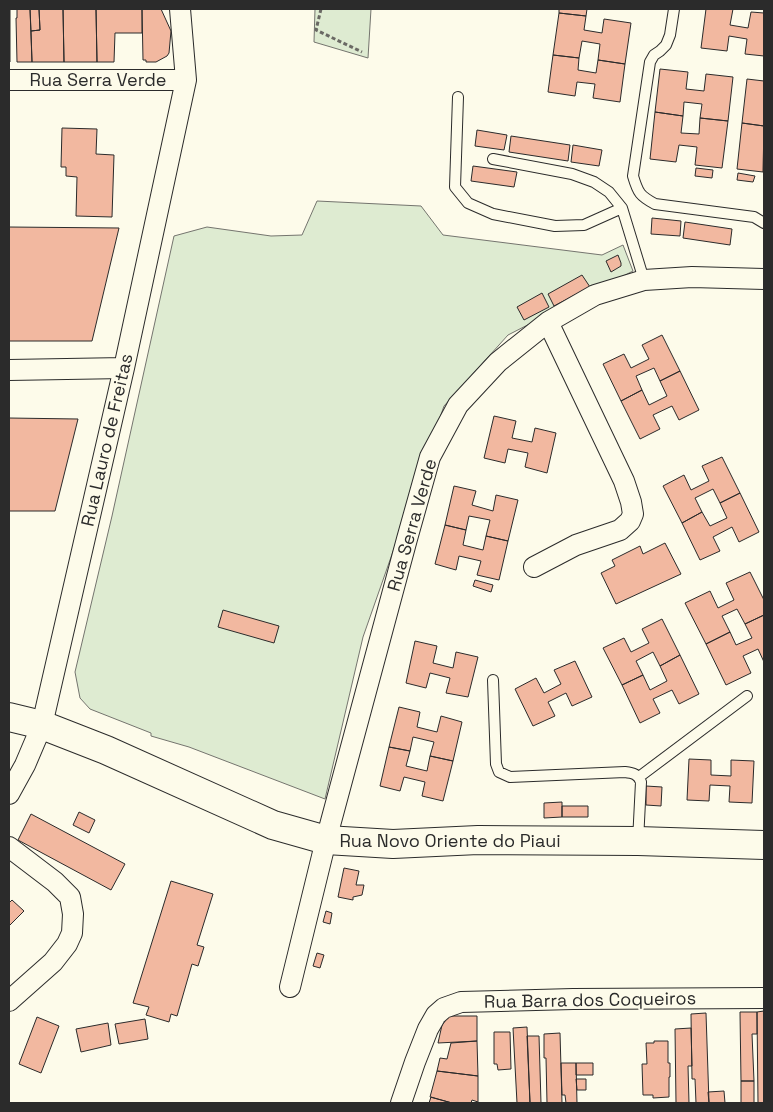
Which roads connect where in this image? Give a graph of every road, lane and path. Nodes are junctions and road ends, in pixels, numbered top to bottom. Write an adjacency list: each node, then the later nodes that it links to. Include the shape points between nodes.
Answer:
1 (180, 9): 6 (street, Rua Lauro de Freitas)
2 (320, 9): 4 (path, via 316,30)
3 (674, 9): 10 (lane, via 666,46 654,54 650,62 633,176 637,188 643,198 655,204 754,217)
4 (362, 52)
5 (9, 80): 6 (street, Rua Serra Verde)
6 (186, 80): 14 (street, Rua Lauro de Freitas)
7 (458, 97): 9 (lane, via 454,187 468,203 493,214 556,226 584,225)
8 (493, 159): 9 (lane, via 572,174 594,182 610,192)
9 (622, 208): 12 (lane)
10 (764, 223)
11 (764, 279): 12 (street, Rua Serra Verde, via 692,277)
12 (644, 280): 13 (street, Rua Serra Verde, via 595,295)
13 (548, 322): 16 (street, via 624,481 633,514 620,530 576,545); 23 (street, Rua Serra Verde, via 498,362 458,405 430,457)
14 (124, 368): 15 (street); 20 (street, Rua Lauro de Freitas)
15 (9, 370)
16 (534, 567)
17 (493, 680): 21 (lane, via 499,772 510,777 625,772)
18 (747, 696): 21 (lane)
19 (9, 717): 20 (street, Rua Novo Oriente do Piaui)
20 (42, 726): 22 (street, Rua Lauro de Freitas); 23 (street, Rua Novo Oriente do Piaui, via 106,750 273,825)
21 (639, 777): 24 (lane)
22 (9, 794)
23 (326, 840): 24 (street, Rua Novo Oriente do Piaui, via 393,844 478,840); 27 (street, Rua Serra Verde)
24 (638, 841): 25 (street, Rua Novo Oriente do Piaui)
25 (764, 845)
26 (9, 847): 29 (street, via 70,897 73,914 72,933 67,944 53,962)
27 (290, 987)
28 (764, 998): 30 (street, Rua Barra dos Coqueiros, via 461,1002 444,1008 428,1029)
29 (9, 1001)
30 (402, 1103)

